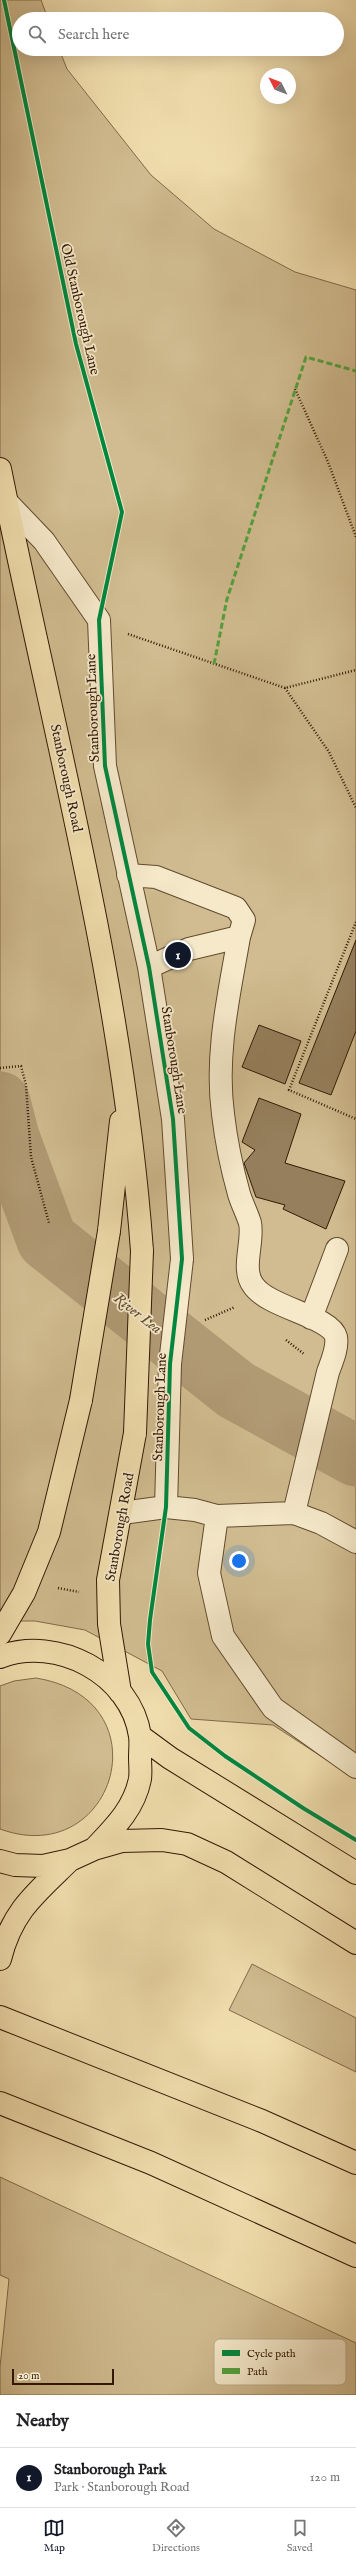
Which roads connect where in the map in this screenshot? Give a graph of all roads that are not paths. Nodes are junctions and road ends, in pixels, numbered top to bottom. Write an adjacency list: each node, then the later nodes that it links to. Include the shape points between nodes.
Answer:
1 (0, 469): 2 (main road, Stanborough Road)
2 (3, 497): 3 (lane, Stanborough Lane, via 44,541 99,620 105,766); 6 (main road, Stanborough Road, via 101,943)
3 (128, 875): 4 (lane, via 156,877 236,908 244,920); 5 (lane, Stanborough Lane)
4 (240, 937): 5 (lane, via 189,949); 8 (lane, via 221,1039 223,1113 239,1194 250,1223 249,1268 252,1285 269,1300)
5 (149, 967): 9 (lane, Stanborough Lane, bridge, via 173,1119 182,1260 170,1364)
6 (124, 1090): 10 (main road, Stanborough Road, bridge, via 137,1174 142,1252 135,1433); 14 (main road, bridge, via 109,1231 81,1400 48,1532 24,1593)
7 (337, 1249): 8 (lane)
8 (310, 1318): 11 (lane, via 328,1325 336,1336 335,1352)
9 (166, 1507): 10 (lane); 12 (lane, via 195,1510)
10 (122, 1512): 16 (main road, Stanborough Road, via 108,1586 109,1624)
11 (294, 1514): 12 (lane); 13 (lane)
12 (217, 1516): 18 (lane, via 209,1573 223,1636 274,1708)
13 (356, 1542)
14 (0, 1634)
15 (0, 1657): 16 (main road, via 14,1652 38,1650 61,1654 84,1662 103,1675)
16 (120, 1692): 17 (main road, via 132,1713)
17 (140, 1736): 19 (main road, via 140,1778 124,1818); 22 (main road, via 170,1758)
18 (356, 1767)
19 (94, 1848): 21 (main road); 23 (main road, via 122,1841 162,1840 187,1844 226,1862)
20 (0, 1860): 21 (main road, via 15,1865 43,1866)
21 (70, 1860): 24 (main road, via 28,1901 6,1934)
22 (356, 1873)
23 (356, 1943)
24 (0, 1959)
25 (0, 2016): 27 (main road, via 262,2121)
26 (0, 2103): 28 (main road, via 151,2163)
27 (356, 2163)
28 (356, 2256)

